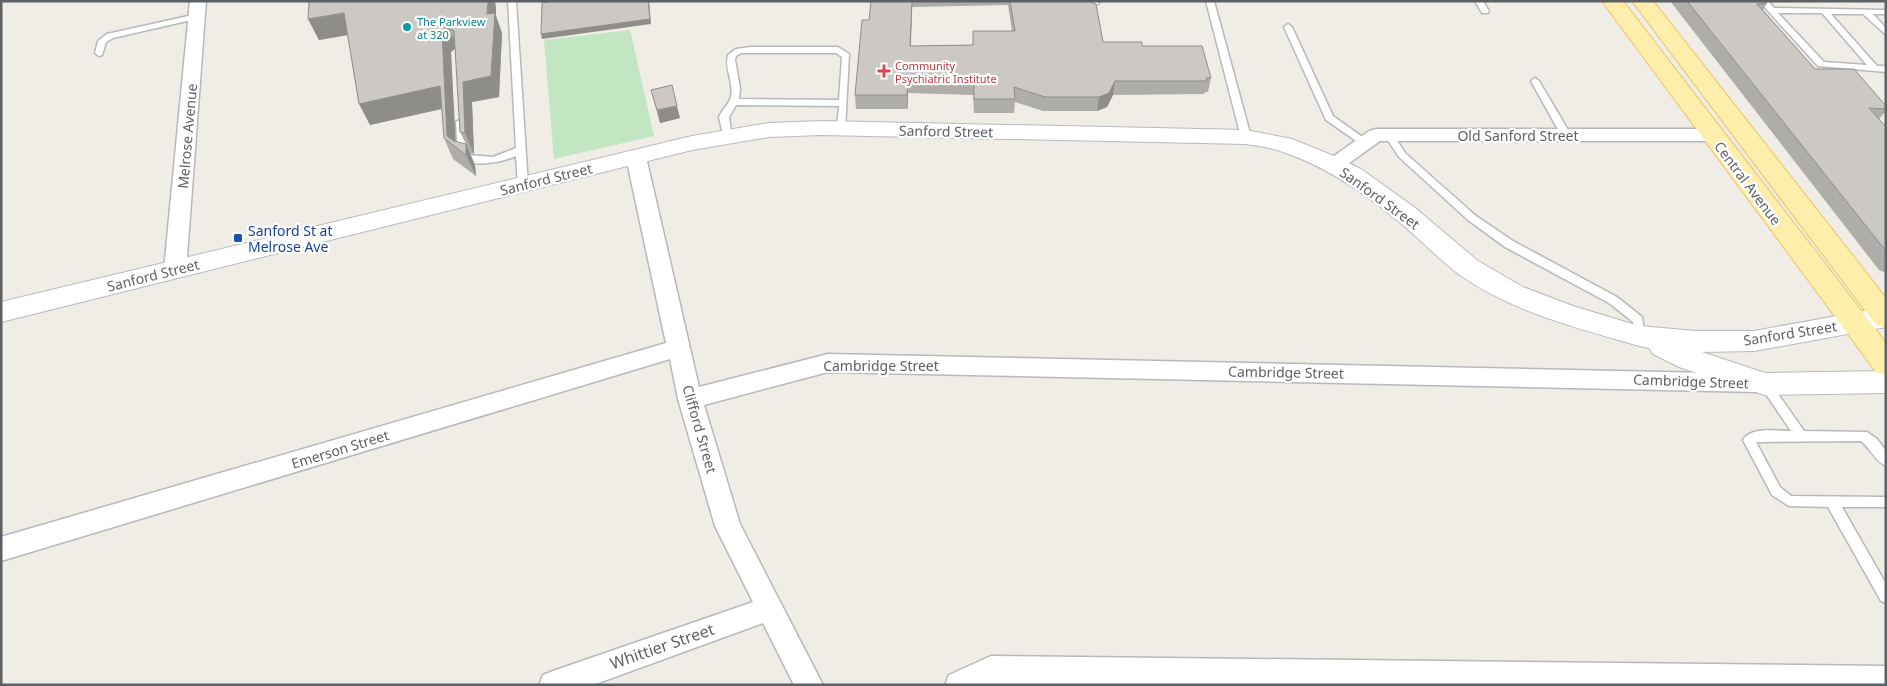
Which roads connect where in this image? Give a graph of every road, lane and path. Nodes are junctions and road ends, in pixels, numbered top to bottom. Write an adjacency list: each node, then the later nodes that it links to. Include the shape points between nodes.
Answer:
1 (512, 1): 29 (lane)
2 (1210, 1): 27 (lane)
3 (1479, 1): 8 (lane)
4 (1612, 1): 24 (main road, Central Avenue)
5 (1642, 1): 35 (main road, Central Avenue)
6 (1763, 1): 9 (lane)
7 (197, 9): 15 (lane, via 110,36 102,40); 33 (street, Melrose Avenue)
8 (1485, 10)
9 (1771, 10): 10 (lane); 16 (lane, via 1821,64)
10 (1824, 11): 11 (lane); 16 (lane)
11 (1866, 12): 12 (lane); 14 (lane)
12 (1886, 12)
13 (1288, 27): 28 (lane, via 1329,118)
14 (1886, 33)
15 (99, 53)
16 (1874, 68): 17 (lane)
17 (1886, 69)
18 (1535, 81): 23 (lane)
19 (734, 102): 20 (lane); 20 (lane, via 736,94 730,62 732,55 739,51 838,50 846,56); 26 (lane, via 727,108 724,118)
20 (844, 103): 22 (lane)
21 (461, 109): 29 (lane, via 464,157 484,162 508,157)
22 (842, 129): 26 (main road, Sanford Street, via 769,130); 27 (main road, Sanford Street)
23 (1566, 135): 24 (street, Old Sanford Street); 25 (street, Old Sanford Street)
24 (1712, 135): 36 (main road, Central Avenue)
25 (1390, 136): 28 (street, Old Sanford Street, via 1376,135); 37 (lane, via 1402,155 1472,218 1509,244 1613,300 1638,320)
26 (727, 137): 30 (main road, Sanford Street)
27 (1246, 137): 31 (main road, Sanford Street, via 1284,144)
28 (1365, 143): 31 (street, Old Sanford Street)
29 (521, 149): 32 (lane)
30 (636, 157): 32 (main road, Sanford Street); 38 (street, Clifford Street)
31 (1334, 165): 37 (main road, Sanford Street, via 1405,213 1469,268 1514,294 1565,314)
32 (523, 185): 33 (main road, Sanford Street)
33 (175, 270): 34 (main road, Sanford Street)
34 (1, 312)
35 (1885, 317): 36 (main road, Sanford Street)
36 (1856, 322): 37 (main road, Sanford Street, via 1754,341 1696,342); 39 (main road, Central Avenue)
37 (1639, 336): 41 (main road, via 1689,359)
38 (679, 348): 42 (street, Clifford Street); 47 (street, Emerson Street)
39 (1886, 364)
40 (1886, 382): 41 (main road, Cambridge Street)
41 (1765, 384): 42 (street, Cambridge Street, via 828,363); 43 (lane)
42 (690, 399): 49 (street, Clifford Street, via 728,526)
43 (1801, 436): 44 (lane, via 1863,436 1874,443); 45 (lane, via 1755,436 1749,440 1776,491 1789,501)
44 (1886, 461)
45 (1832, 502): 46 (lane); 48 (lane)
46 (1886, 502)
47 (1, 549)
48 (1885, 596)
49 (771, 608): 51 (street, Whittier Street); 52 (street, Clifford Street)
50 (1872, 681): 53 (street, via 991,670)
51 (553, 685)
52 (809, 685)
53 (959, 685)

